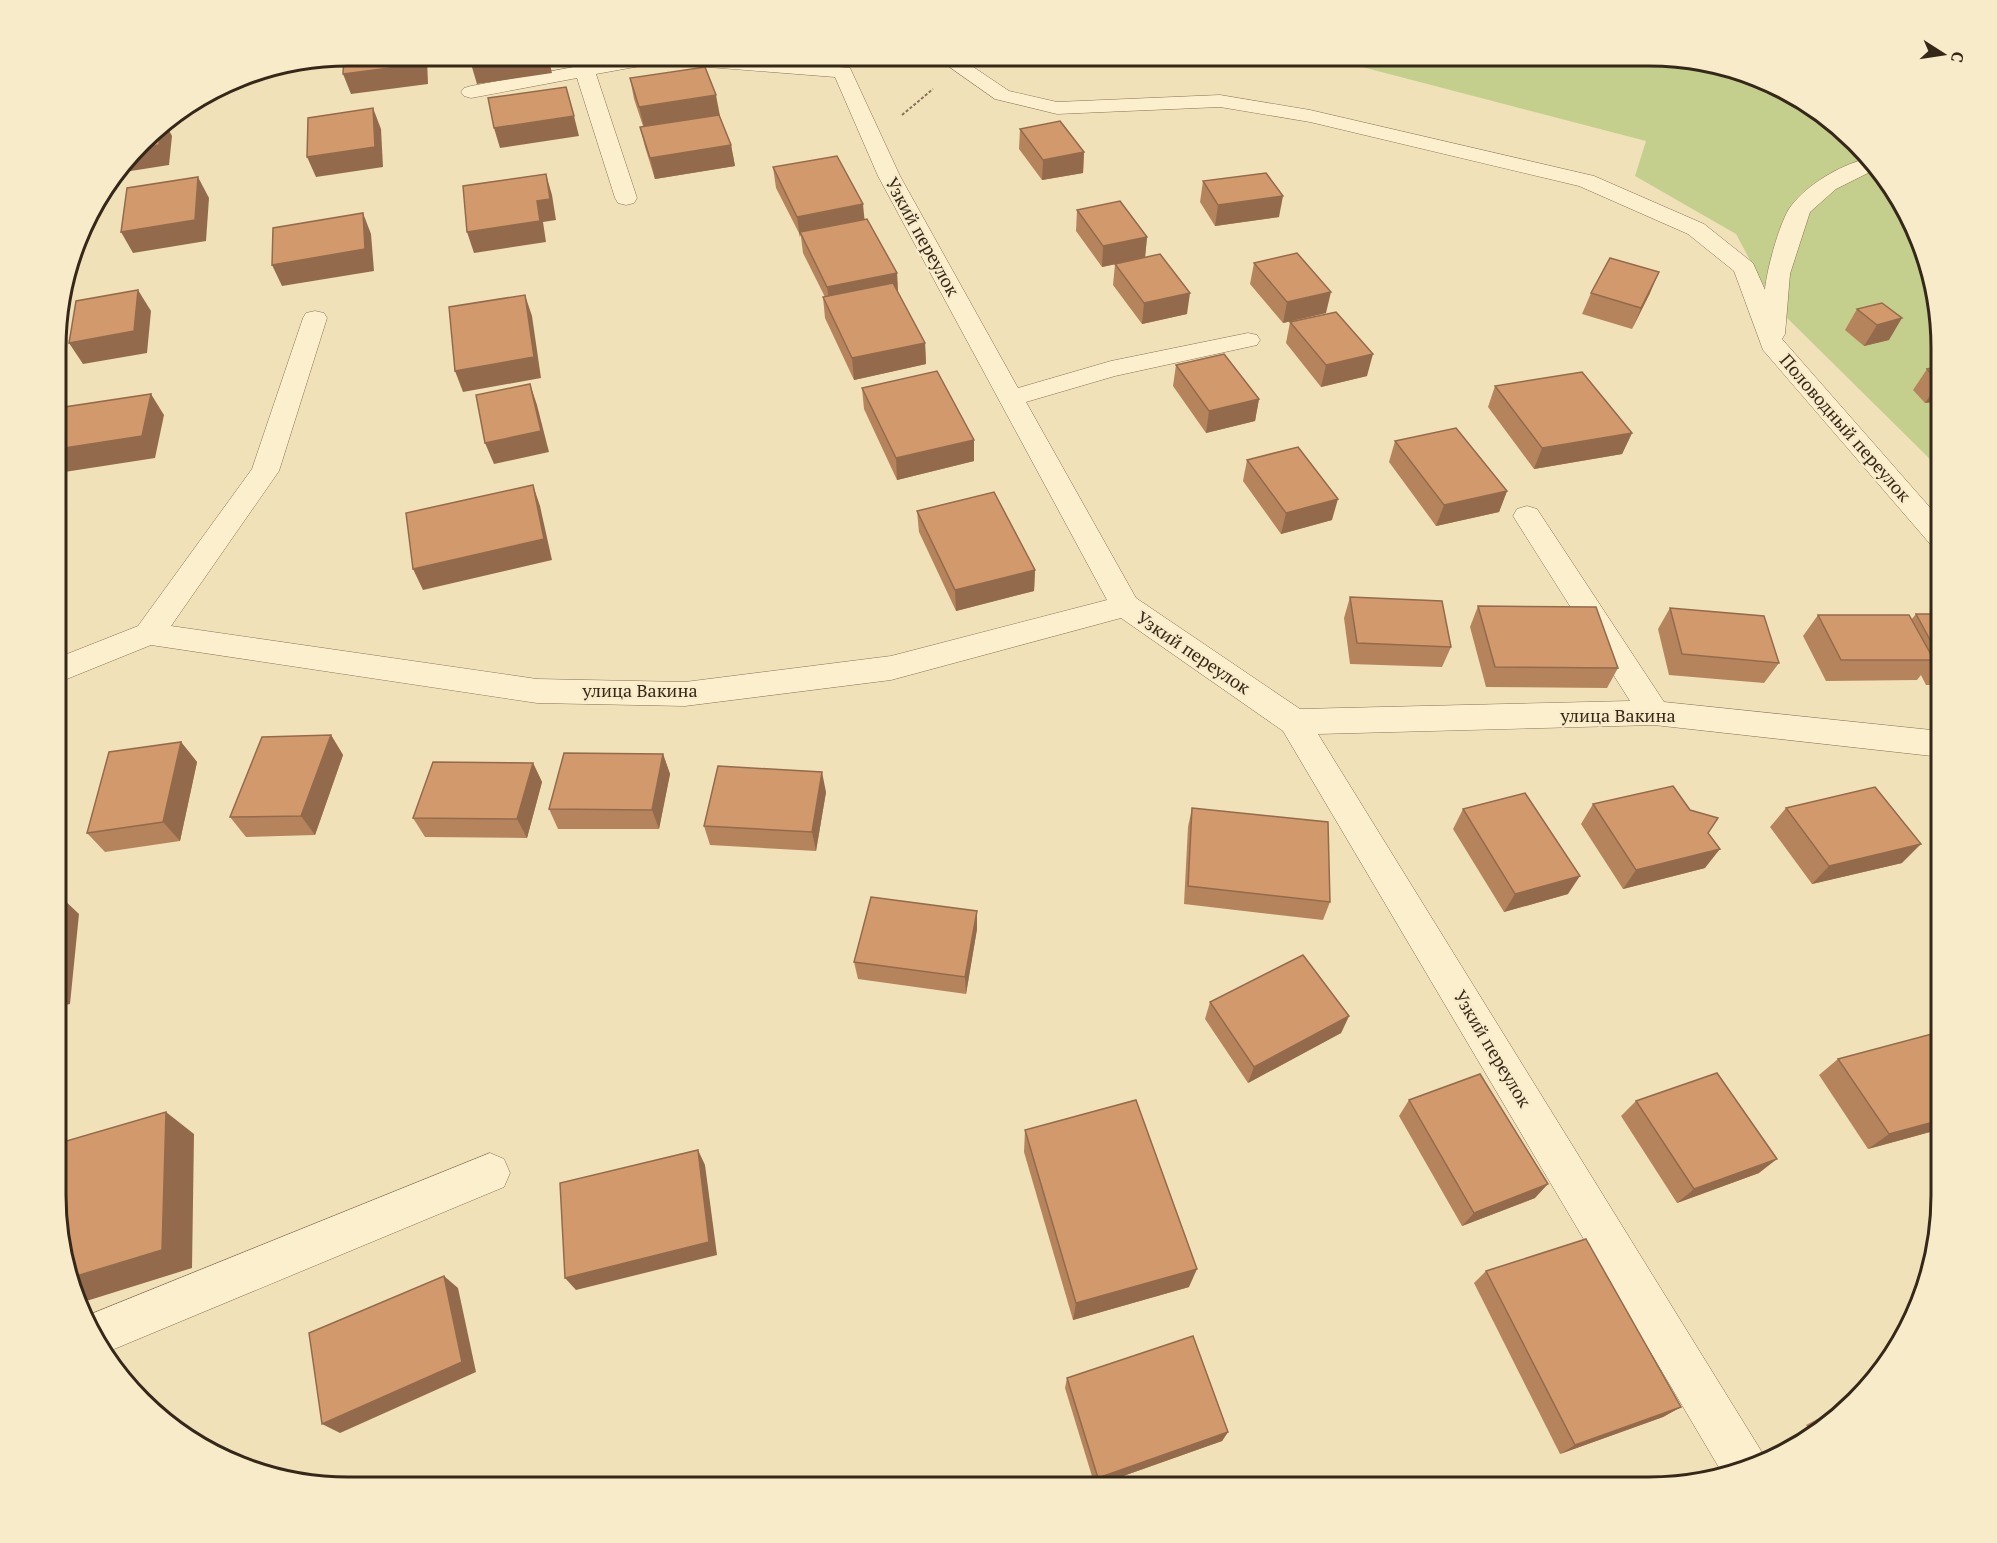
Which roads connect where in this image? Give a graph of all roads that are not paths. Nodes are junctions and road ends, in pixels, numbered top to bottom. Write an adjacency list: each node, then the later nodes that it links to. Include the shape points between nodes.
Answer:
1 (611, 66): 4 (street, Узкий переулок)
2 (769, 66): 11 (street, Узкий переулок, via 843,72 888,176)
3 (957, 66): 10 (street, via 1002,95 1057,108 1220,101 1310,116 1586,181 1696,229 1745,268)
4 (585, 71): 5 (street, Узкий переулок); 7 (street)
5 (471, 93)
6 (1865, 166): 10 (street, via 1828,184 1800,209 1778,274)
7 (626, 198)
8 (315, 318): 15 (street, via 265,471)
9 (1248, 340): 11 (street, via 1111,369)
10 (1772, 345): 13 (street, Половодный переулок)
11 (1011, 398): 14 (street, Узкий переулок)
12 (1527, 516): 17 (street)
13 (1931, 527)
14 (1125, 606): 15 (street, улица Вакина, via 891,668 685,694 537,691); 18 (street, Узкий переулок)
15 (149, 634): 16 (street)
16 (66, 667)
17 (1654, 713): 18 (street, улица Вакина); 19 (street, улица Вакина)
18 (1294, 722): 22 (street, Узкий переулок)
19 (1931, 743)
20 (490, 1173): 21 (street)
21 (102, 1332)
22 (1742, 1461)

